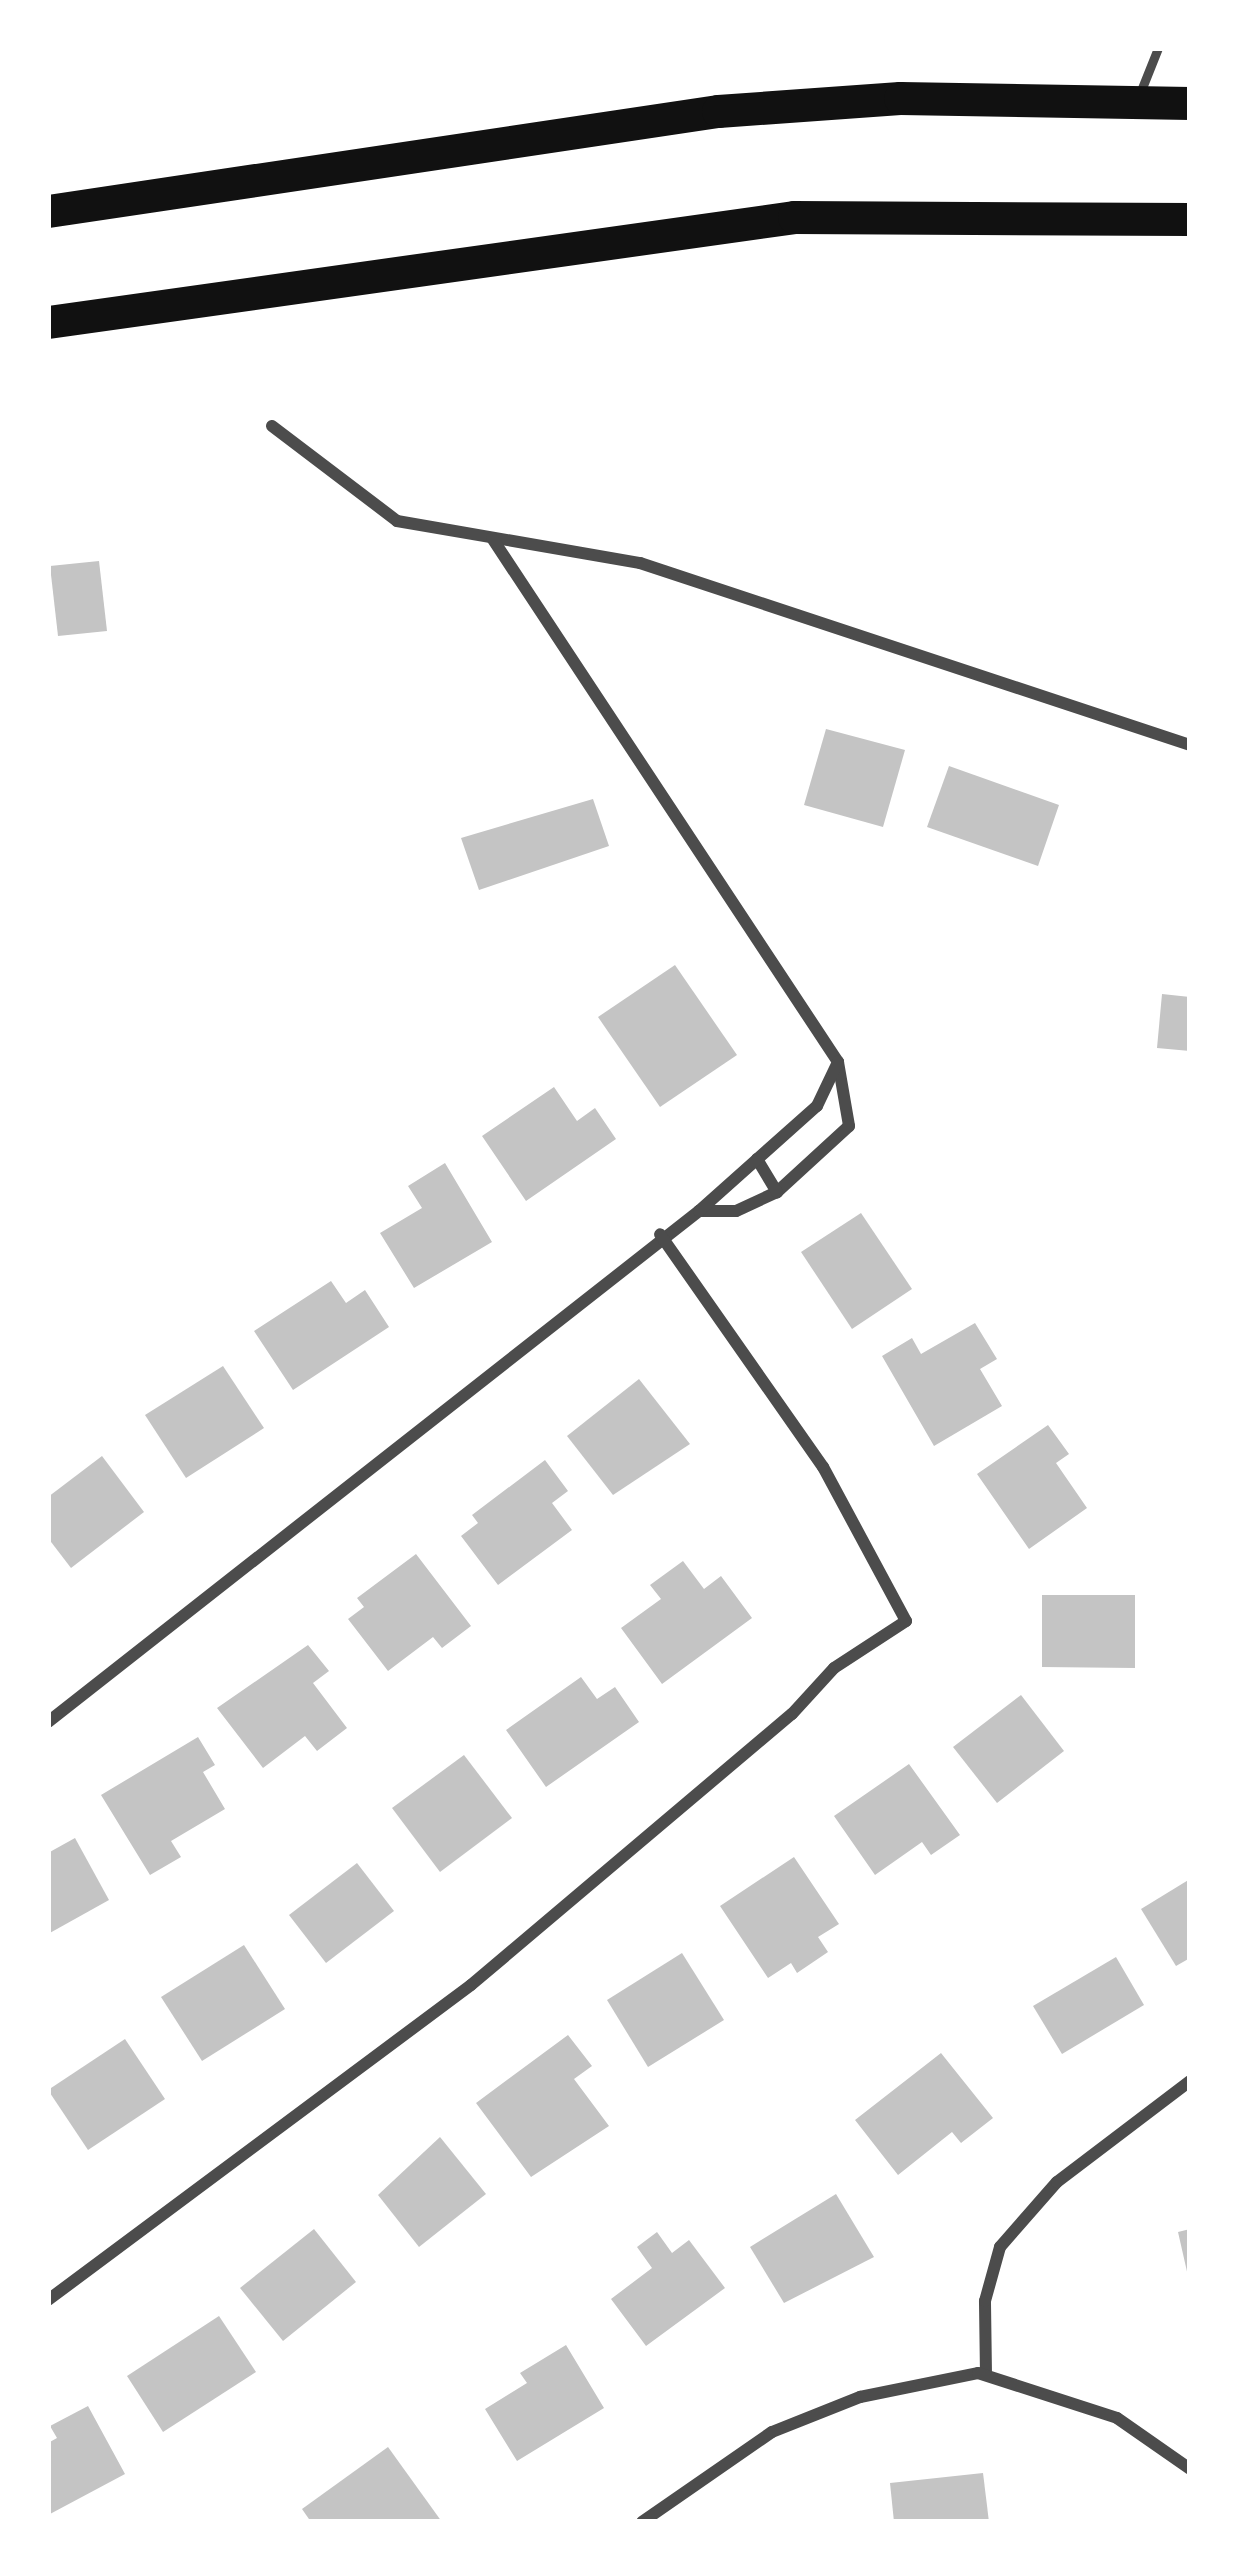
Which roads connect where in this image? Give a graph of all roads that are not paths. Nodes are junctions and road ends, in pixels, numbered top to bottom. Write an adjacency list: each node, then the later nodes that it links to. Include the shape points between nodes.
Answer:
1 (1158, 48): 2 (lane)
2 (1138, 98): 3 (highway); 4 (highway, via 900,98 718,111)
3 (1190, 103)
4 (48, 211)
5 (1190, 219): 6 (highway, via 794,217)
6 (48, 322)
7 (272, 426): 8 (street, via 397,520)
8 (492, 538): 9 (street, via 640,562); 10 (street)
9 (1190, 745)
10 (838, 1062): 11 (street, via 817,1106); 12 (street, via 849,1126)
11 (757, 1159): 12 (street); 13 (street)
12 (777, 1192): 13 (street, via 736,1211)
13 (699, 1211): 14 (street)
14 (660, 1234): 15 (street); 17 (street, via 823,1467 906,1621 834,1668 792,1714 471,1985)
15 (48, 1722)
16 (1190, 2081): 18 (street, via 1057,2182 1000,2247 985,2300)
17 (48, 2300)
18 (986, 2374): 19 (street, via 1117,2418); 20 (street, via 860,2397 772,2432)
19 (1190, 2469)
20 (642, 2522)

